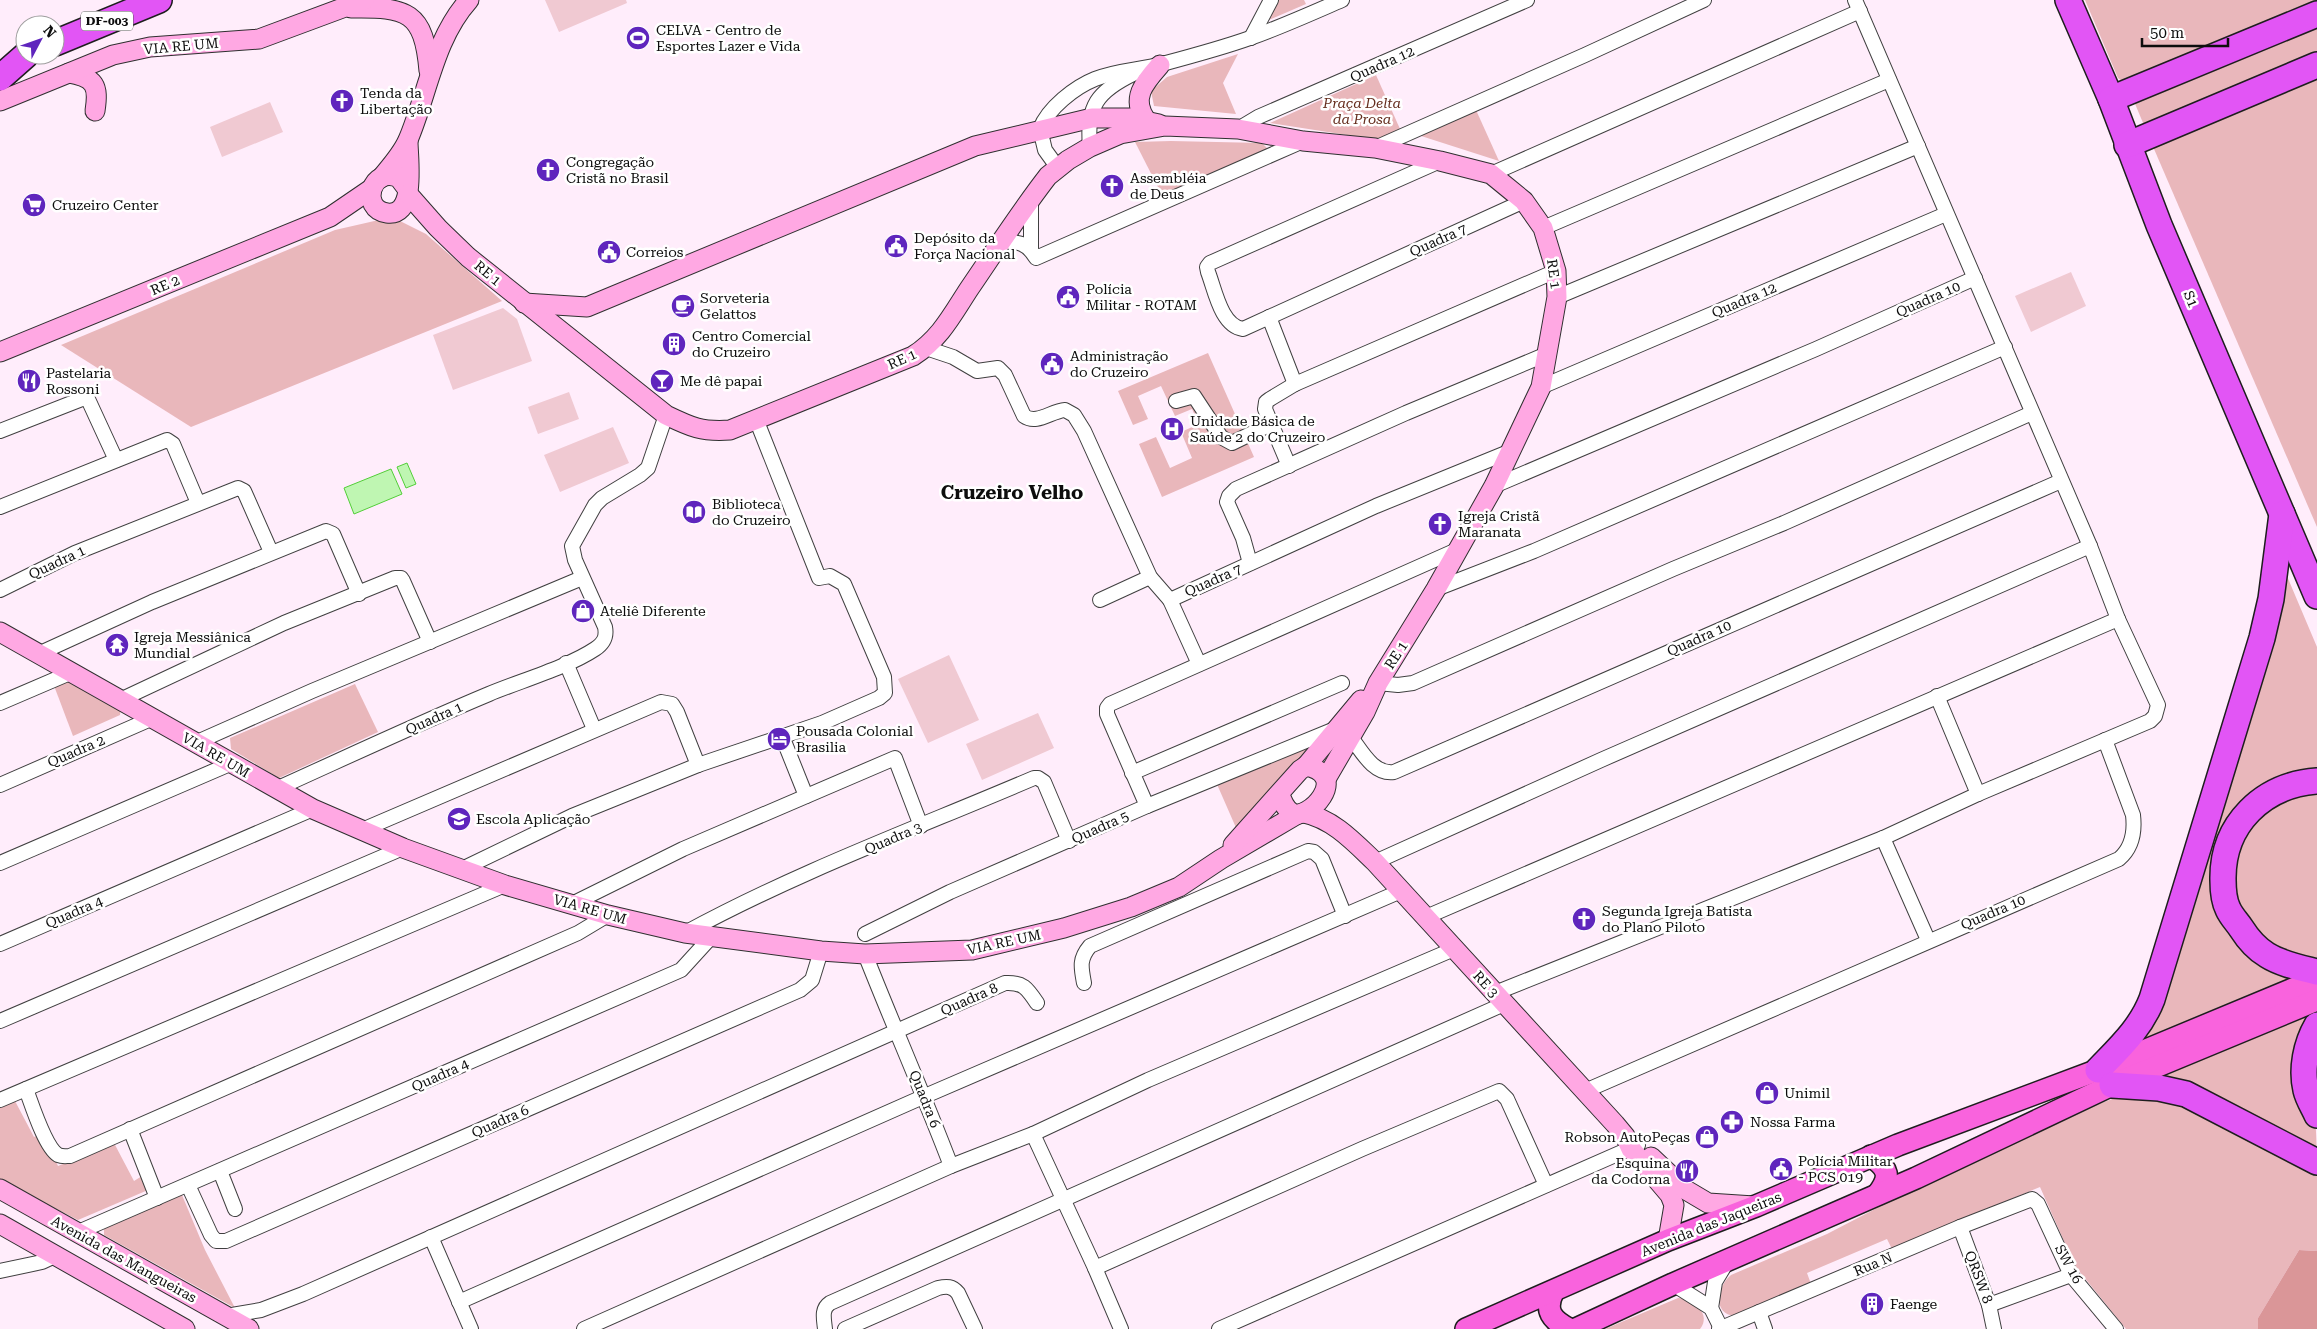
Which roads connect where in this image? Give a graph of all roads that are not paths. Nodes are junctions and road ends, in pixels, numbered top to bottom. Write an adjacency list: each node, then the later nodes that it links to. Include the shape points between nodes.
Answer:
1 (159, 0): 13 (highway, DF-003)
2 (364, 0): 10 (street, VIA RE UM)
3 (469, 0): 20 (street, via 443,40)
4 (1271, 0): 12 (street)
5 (1342, 0): 12 (street)
6 (1527, 0): 30 (street, Quadra 12, via 1258,117)
7 (1704, 0): 36 (street)
8 (2068, 0): 23 (highway, S1)
9 (1858, 6): 22 (street); 39 (street)
10 (345, 8): 19 (street, VIA RE UM, via 260,39 150,47 113,55); 20 (street, via 398,12 417,23 427,45)
11 (2317, 14): 23 (highway)
12 (1251, 38): 18 (street)
13 (65, 39)
14 (15, 60): 17 (highway)
15 (15, 65): 21 (highway)
16 (2317, 65): 33 (highway)
17 (0, 66)
18 (1153, 66): 26 (street, via 1107,88 1095,105); 27 (street, via 1139,102 1140,112); 29 (street, via 1113,73 1090,82 1068,95 1043,120)
19 (69, 73): 24 (street, VIA RE UM); 25 (street, via 84,76 95,86 98,96)
20 (430, 74): 31 (street)
21 (0, 78)
22 (1889, 80): 34 (street); 47 (street)
23 (2111, 99): 33 (highway, S1)
24 (0, 102)
25 (95, 111)
26 (1092, 118): 27 (street, RE 1); 29 (street, RE 1); 35 (street)
27 (1146, 120): 28 (street, RE 1)
28 (1165, 126): 30 (street, RE 1); 35 (street, RE 1, via 1120,134)
29 (1040, 129): 38 (street, via 1045,150); 55 (street, RE 1, via 975,146)
30 (1238, 129): 32 (street, RE 1)
31 (408, 141): 40 (street); 41 (street)
32 (1303, 141): 36 (street, RE 1); 50 (street, via 1036,258)
33 (2127, 145): 77 (highway, S1)
34 (1918, 146): 45 (street); 53 (street)
35 (1090, 147): 38 (street, RE 1)
36 (1375, 148): 37 (street, RE 1)
37 (1440, 161): 39 (street, RE 1); 56 (street, Quadra 7, via 1208,265 1228,321 1243,329)
38 (1058, 168): 42 (street, RE 1)
39 (1491, 174): 43 (street, RE 1)
40 (376, 183): 41 (street, via 396,176 405,183); 44 (street, via 372,200); 46 (street, RE 2)
41 (408, 192): 44 (street, via 404,207); 48 (street, RE 1)
42 (1031, 198): 49 (street, RE 1); 50 (street)
43 (1524, 201): 47 (street, RE 1); 56 (street, Quadra 7)
44 (386, 212): 46 (street, RE 2); 48 (street, RE 1, via 414,220)
45 (1946, 214): 52 (street); 63 (street, Quadra 12)
46 (330, 217): 60 (street, RE 2)
47 (1543, 228): 51 (street, RE 1)
48 (452, 242): 54 (street, RE 1)
49 (1001, 242): 50 (street, via 1021,242); 57 (street, RE 1)
50 (1031, 249)
51 (1556, 270): 53 (street, RE 1); 62 (street)
52 (1975, 278): 59 (street); 74 (street, Quadra 10)
53 (1557, 297): 61 (street, RE 1)
54 (524, 303): 55 (street, RE 1); 58 (street, RE 1)
55 (587, 307): 58 (street, via 573,322)
56 (1269, 318): 62 (street)
57 (932, 342): 67 (street, RE 1, via 913,356); 82 (street, Quadra 7, via 976,371 998,368 1027,419 1065,410 1074,415)
58 (577, 345): 66 (street, RE 1)
59 (2005, 347): 65 (street); 84 (street, via 1534,551)
60 (0, 352)
61 (1547, 354): 63 (street, RE 1); 72 (street)
62 (1295, 384): 68 (street, via 1266,402 1265,409)
63 (1541, 387): 70 (street, RE 1)
64 (1176, 401): 68 (street, via 1194,396 1226,442 1232,443)
65 (2032, 413): 73 (street); 98 (street, via 1413,683)
66 (666, 415): 67 (street, RE 1, via 709,432 730,430); 83 (street, via 648,468 602,498 572,546)
67 (756, 419): 105 (street, via 819,578 830,576 844,584 886,687 879,698)
68 (1271, 424): 72 (street)
69 (0, 431): 71 (street, via 87,397)
70 (1511, 451): 74 (street, RE 1); 81 (street, Quadra 7, via 1376,506)
71 (116, 460): 75 (street, via 170,440); 76 (street)
72 (1289, 466): 81 (street, via 1236,489 1230,496 1228,502 1244,538)
73 (2061, 481): 78 (street); 104 (street, Quadra 10, via 1394,772 1381,771 1373,765)
74 (1494, 486): 79 (street, RE 1)
75 (198, 503): 80 (street, Quadra 1, via 243,489); 85 (street, Quadra 1, via 75,553)
76 (0, 506)
77 (2282, 514): 87 (highway, S1); 155 (highway, via 2271,599 2262,638 2152,999 2145,1016)
78 (2090, 546): 90 (street); 129 (street)
79 (1459, 549): 84 (street, RE 1); 95 (street)
80 (271, 552): 86 (street, via 329,531); 93 (street)
81 (1250, 563): 89 (street, Quadra 7)
82 (1150, 576): 88 (street); 89 (street, Quadra 7)
83 (582, 578): 92 (street); 94 (street, Quadra 1, via 607,634 594,650)
84 (1436, 589): 98 (street, RE 1)
85 (0, 590)
86 (358, 594): 92 (street, via 400,578); 100 (street, via 284,623)
87 (2317, 596)
88 (1100, 600)
89 (1170, 600): 95 (street)
90 (2118, 619): 99 (street); 106 (street, via 2158,710 2150,722)
91 (0, 632): 93 (street, VIA RE UM)
92 (430, 642): 107 (street)
93 (38, 654): 96 (street, VIA RE UM)
94 (566, 663): 103 (street); 115 (street, Quadra 1)
95 (1199, 664): 111 (street, via 1107,708)
96 (70, 673): 100 (street, VIA RE UM); 101 (street)
97 (1342, 683): 111 (street)
98 (1378, 683): 104 (street, RE 1, via 1365,712)
99 (1937, 696): 117 (street); 137 (street)
100 (120, 700): 102 (street, VIA RE UM)
101 (0, 704)
102 (153, 718): 107 (street, VIA RE UM); 114 (street, Quadra 2)
103 (594, 729): 109 (street, via 667,702 678,712); 123 (street)
104 (1344, 732): 110 (street, RE 1); 113 (street, RE 1); 119 (street, Quadra 5)
105 (782, 736): 109 (street); 118 (street)
106 (2105, 740): 117 (street); 141 (street, Quadra 10, via 2133,815 2134,833 2123,855)
107 (195, 743): 108 (street, VIA RE UM)
108 (230, 764): 115 (street, VIA RE UM); 130 (street)
109 (698, 765): 131 (street, via 572,816)
110 (1306, 766): 113 (street, via 1320,770); 116 (street, via 1290,778)
111 (1132, 773): 119 (street)
112 (2317, 781): 146 (highway, via 2294,783 2270,794 2251,809 2234,829 2223,864 2223,889 2227,909 2252,944 2268,956)
113 (1326, 783): 121 (street, via 1322,797); 124 (street, RE 3)
114 (0, 784)
115 (276, 789): 120 (street, VIA RE UM)
116 (1280, 794): 121 (street, via 1286,808); 128 (street, VIA RE UM)
117 (1978, 794): 125 (street)
118 (806, 796): 122 (street, via 895,758); 134 (street, via 684,849)
119 (1147, 806): 126 (street, Quadra 5)
120 (313, 809): 123 (street, VIA RE UM); 142 (street, Quadra 4)
121 (1300, 814): 124 (street, RE 3, via 1322,819); 128 (street, VIA RE UM)
122 (922, 826): 126 (street, Quadra 3, via 1038,778 1044,782); 138 (street, Quadra 3, via 740,903)
123 (362, 830): 127 (street, VIA RE UM)
124 (1344, 833): 129 (street, RE 3)
125 (1883, 838): 141 (street); 149 (street)
126 (1069, 841): 139 (street, Quadra 5, via 950,892)
127 (403, 848): 131 (street, VIA RE UM); 152 (street)
128 (1221, 860): 145 (street, VIA RE UM, via 1179,887 1132,907 1064,928 972,950)
129 (1375, 862): 133 (street, RE 3)
130 (0, 863)
131 (462, 869): 132 (street, VIA RE UM)
132 (505, 885): 134 (street, VIA RE UM); 156 (street)
133 (1401, 891): 136 (street); 137 (street, RE 3)
134 (572, 904): 135 (street, VIA RE UM)
135 (608, 915): 138 (street, VIA RE UM); 161 (street, via 578,933)
136 (1345, 916): 148 (street, via 1322,859 1308,851 1090,946 1080,963); 158 (street)
137 (1426, 918): 143 (street, RE 3)
138 (685, 933): 140 (street, VIA RE UM)
139 (865, 934)
140 (712, 936): 144 (street, VIA RE UM); 167 (street, Quadra 4, via 681,970)
141 (1928, 940): 157 (street, Quadra 10)
142 (0, 944)
143 (1454, 949): 149 (street, RE 3); 162 (street, via 1156,1077)
144 (821, 951): 145 (street, VIA RE UM); 168 (street, Quadra 6, via 812,980 800,990 226,1241 216,1241 211,1235)
145 (865, 954): 154 (street, Quadra 6)
146 (2317, 972)
147 (2317, 979): 155 (main road)
148 (1084, 982)
149 (1500, 998): 157 (street, RE 3); 173 (street)
150 (2317, 1000): 155 (main road)
151 (1037, 1003): 154 (street, Quadra 8, via 1022,985 1005,984)
152 (0, 1022)
153 (2317, 1025): 160 (highway, via 2305,1061 2306,1090)
154 (896, 1032): 158 (street, Quadra 6); 181 (street)
155 (2105, 1078): 164 (main road, Avenida das Jaqueiras); 165 (highway, via 2186,1094); 171 (main road, via 1916,1178)
156 (26, 1089): 159 (street); 161 (street, via 50,1146 63,1157)
157 (1585, 1091): 163 (street, RE 3)
158 (925, 1096): 166 (street, Quadra 6); 195 (street)
159 (0, 1100)
160 (2317, 1116)
161 (130, 1129): 172 (street)
162 (1033, 1134): 166 (street); 173 (street)
163 (1631, 1143): 169 (street); 175 (street, RE 3, via 1686,1190 1708,1203); 182 (street, RE 3, via 1674,1205)
164 (1872, 1156): 171 (main road, via 1886,1172 1887,1182); 175 (main road, Avenida das Jaqueiras)
165 (2317, 1162)
166 (951, 1166): 206 (street)
167 (220, 1171): 168 (street, Quadra 4); 176 (street)
168 (188, 1185): 172 (street, Quadra 4)
169 (1546, 1185): 188 (street, via 1507,1099 1499,1091); 210 (street)
170 (0, 1189): 180 (street, Avenida das Mangueiras)
171 (1878, 1194): 186 (main road)
172 (157, 1198): 178 (street, Quadra 4)
173 (1064, 1200): 188 (street); 207 (street, via 830,1303 825,1307)
174 (2027, 1200): 179 (street, Rua N); 191 (street, SW 16, via 2032,1199 2038,1204)
175 (1756, 1206): 182 (main road, Avenida das Jaqueiras)
176 (236, 1209)
177 (0, 1224): 183 (street)
178 (100, 1224): 180 (street, Quadra 4); 184 (street)
179 (1960, 1227): 197 (street, QRSW 8); 200 (street, Rua N)
180 (76, 1234): 184 (street, Avenida das Mangueiras)
181 (431, 1237): 195 (street); 199 (street)
182 (1668, 1240): 193 (main road, Avenida das Jaqueiras)
183 (34, 1244): 185 (street); 187 (street)
184 (97, 1244): 190 (street, Avenida das Mangueiras)
185 (57, 1255): 187 (street, via 42,1262); 194 (street)
186 (1727, 1262): 192 (main road); 198 (street, via 1715,1282)
187 (19, 1265): 189 (street)
188 (1095, 1268): 203 (street)
189 (0, 1271)
190 (148, 1272): 194 (street, via 141,1274); 196 (street); 201 (street, Avenida das Mangueiras)
191 (2071, 1275): 197 (street); 217 (street, SW 16)
192 (1674, 1284): 198 (street); 213 (main road)
193 (1553, 1292): 211 (main road, Avenida das Jaqueiras); 212 (main road, via 1548,1302 1550,1311)
194 (123, 1294): 196 (street)
195 (459, 1302): 205 (street)
196 (140, 1303): 204 (street)
197 (1990, 1305): 216 (street, QRSW 8)
198 (1711, 1308): 214 (street)
199 (261, 1310): 201 (street); 202 (street)
200 (1759, 1312): 214 (street, Rua N); 215 (street)
201 (226, 1316): 202 (street, Avenida das Mangueiras)
202 (248, 1328)
203 (1116, 1328)
204 (185, 1329)
205 (471, 1329)
206 (584, 1329)
207 (825, 1329)
208 (845, 1329): 209 (street, via 947,1286 958,1293)
209 (975, 1329)
210 (1219, 1329)
211 (1466, 1329)
212 (1569, 1329)
213 (1576, 1329)
214 (1720, 1329)
215 (1765, 1329)
216 (1994, 1329)
217 (2116, 1329)

